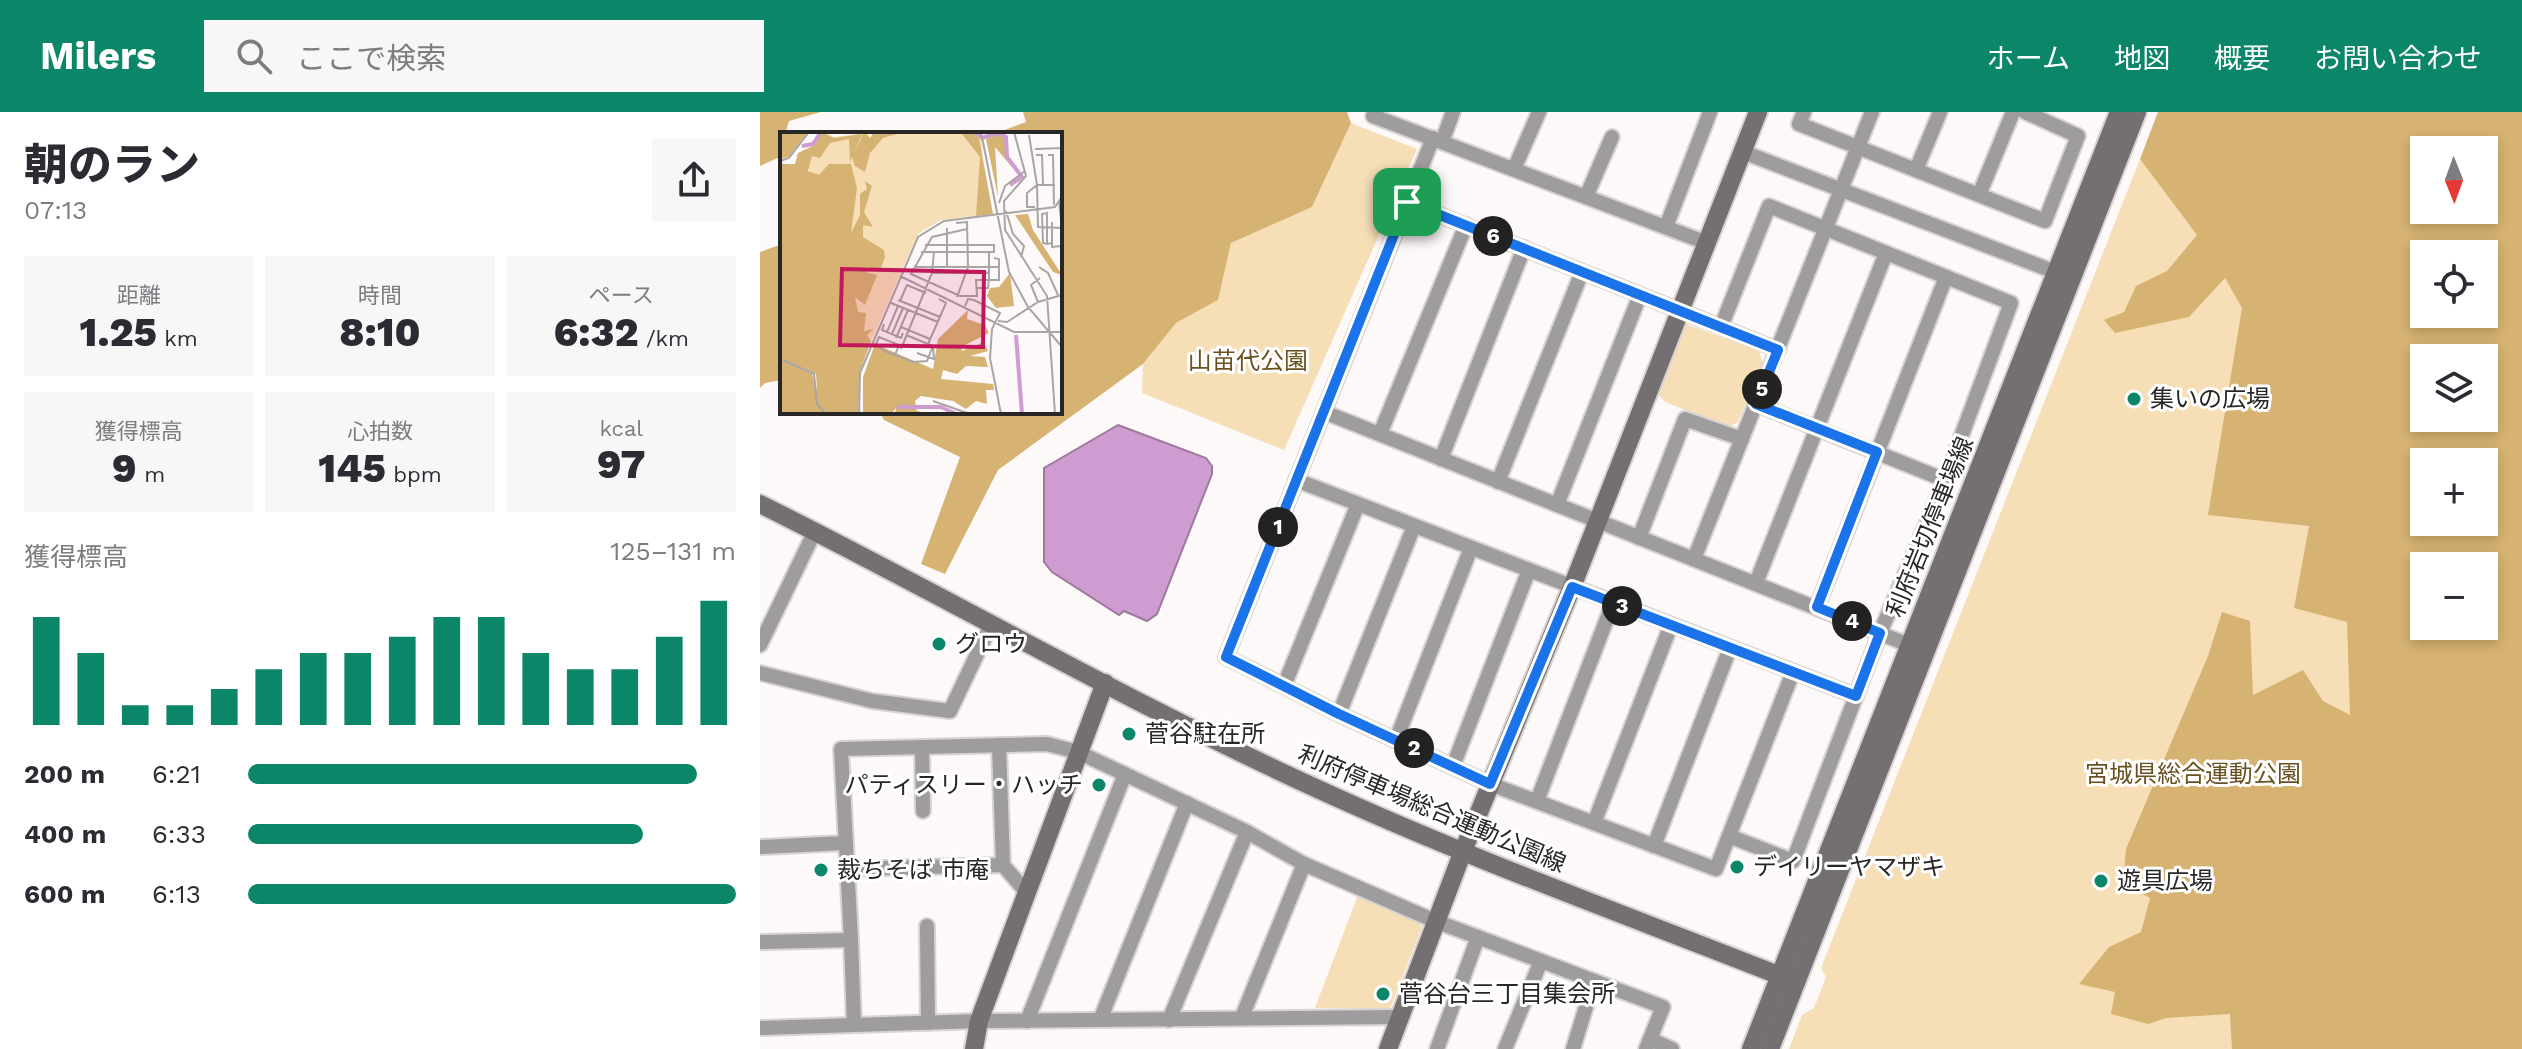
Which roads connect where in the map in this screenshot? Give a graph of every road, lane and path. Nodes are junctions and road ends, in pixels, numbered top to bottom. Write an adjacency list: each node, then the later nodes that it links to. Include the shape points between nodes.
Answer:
1 (1453, 112): 14 (street)
2 (1539, 112): 17 (street)
3 (1758, 112): 16 (main road)
4 (1804, 112): 15 (street, via 1799,124)
5 (1872, 112): 15 (street)
6 (1940, 112): 18 (street)
7 (2013, 112): 20 (street)
8 (2025, 112): 20 (street, via 2078,136 2045,221)
9 (2119, 112): 30 (main road, 利府岩切停車場線)
10 (2137, 112): 30 (main road, 利府岩切停車場線)
11 (1371, 113): 14 (street)
12 (1706, 113): 24 (street)
13 (1612, 137): 21 (street)
14 (1437, 140): 17 (street); 22 (street)
15 (1858, 147): 18 (street); 19 (street)
16 (1743, 152): 19 (street); 26 (main road)
17 (1514, 169): 21 (street)
18 (1916, 170): 20 (street)
19 (1842, 190): 25 (street); 30 (street)
20 (1979, 195)
21 (1586, 197): 24 (street)
22 (1407, 202): 23 (street); 37 (street)
23 (1466, 225): 27 (street); 39 (street)
24 (1666, 227): 26 (street)
25 (1827, 229): 28 (street); 34 (street, via 1769,206); 35 (street)
26 (1707, 243): 33 (main road)
27 (1524, 248): 29 (street); 42 (street)
28 (1886, 253): 31 (street); 38 (street)
29 (1582, 272): 32 (street); 45 (street)
30 (2063, 276): 64 (main road, 利府岩切停車場線); 99 (main road, 利府岩切停車場線)
31 (1946, 277): 41 (street); 44 (street, via 2011,303)
32 (1640, 295): 33 (street); 48 (street)
33 (1681, 311): 34 (street); 49 (main road)
34 (1721, 327): 35 (street)
35 (1778, 350): 36 (street)
36 (1756, 404): 38 (street); 40 (street)
37 (1324, 412): 39 (street); 43 (street)
38 (1817, 428): 41 (street); 56 (street)
39 (1380, 434): 42 (street)
40 (1742, 439): 52 (street, via 1685,419); 54 (street)
41 (1877, 452): 44 (street); 59 (street)
42 (1441, 459): 45 (street)
43 (1296, 480): 47 (street); 69 (street, via 1226,657)
44 (1945, 480): 62 (street)
45 (1498, 482): 48 (street)
46 (760, 504): 51 (main road, 利府停車場総合運動公園線)
47 (1358, 504): 50 (street); 69 (street)
48 (1557, 505): 49 (street)
49 (1598, 522): 52 (street); 57 (main road)
50 (1414, 526): 53 (street); 71 (street)
51 (815, 531): 60 (main road, 利府停車場総合運動公園線); 63 (street)
52 (1639, 538): 54 (street)
53 (1471, 548): 55 (street); 72 (street)
54 (1694, 559): 56 (street)
55 (1529, 570): 57 (street); 76 (street)
56 (1756, 583): 59 (street)
57 (1572, 587): 58 (street); 78 (main road)
58 (1613, 603): 61 (street); 79 (street)
59 (1817, 607): 62 (street)
60 (991, 625): 67 (street, via 950,711 872,701); 68 (main road, 利府停車場総合運動公園線)
61 (1671, 625): 65 (street); 82 (street)
62 (1880, 633): 64 (street); 70 (street)
63 (760, 645)
64 (1909, 645): 99 (main road, 利府岩切停車場線)
65 (1730, 648): 66 (street); 86 (street)
66 (1793, 672): 70 (street); 84 (street)
67 (760, 673)
68 (1105, 683): 75 (main road); 88 (main road, 利府停車場総合運動公園線, via 1319,790)
69 (1284, 686): 71 (street)
70 (1856, 696): 84 (street, via 1793,861)
71 (1339, 714): 72 (street)
72 (1396, 740): 76 (street)
73 (999, 745): 74 (street); 75 (street, via 1047,744); 90 (street)
74 (922, 747): 81 (street); 85 (street, via 841,749)
75 (1078, 752): 77 (street); 92 (main road)
76 (1453, 766): 78 (street)
77 (1125, 774): 80 (street); 106 (street)
78 (1490, 784): 79 (street); 88 (main road)
79 (1537, 801): 82 (street)
80 (1187, 803): 83 (street); 103 (street)
81 (923, 811)
82 (1594, 823): 86 (street)
83 (1247, 832): 89 (street); 104 (street)
84 (1729, 836): 86 (street, via 1716,869)
85 (844, 843): 87 (street); 91 (street)
86 (1654, 846)
87 (760, 847)
88 (1463, 851): 93 (main road); 99 (main road, 利府停車場総合運動公園線)
89 (1304, 864): 93 (street); 101 (street)
90 (1003, 865): 91 (street); 92 (street)
91 (846, 869): 96 (street)
92 (1027, 893): 105 (main road)
93 (1435, 921): 95 (street); 102 (main road)
94 (927, 926): 107 (street)
95 (1478, 937): 98 (street); 113 (street)
96 (851, 940): 97 (street); 108 (street)
97 (760, 942)
98 (1541, 961): 100 (street); 114 (street)
99 (1788, 979): 117 (main road, 利府岩切停車場線); 118 (main road, 利府岩切停車場線)
100 (1594, 981): 110 (street, via 1663,1007); 115 (street)
101 (1242, 1017): 102 (street); 104 (street)
102 (1398, 1017): 112 (main road)
103 (1100, 1020): 104 (street); 106 (street)
104 (1169, 1020)
105 (979, 1021): 106 (street); 107 (street); 111 (main road)
106 (1027, 1021)
107 (928, 1023): 108 (street)
108 (854, 1025): 109 (street)
109 (760, 1028)
110 (1648, 1044): 116 (street)
111 (974, 1049)
112 (1388, 1049)
113 (1437, 1049)
114 (1505, 1049)
115 (1573, 1049)
116 (1672, 1049)
117 (1751, 1049)
118 (1770, 1049)

